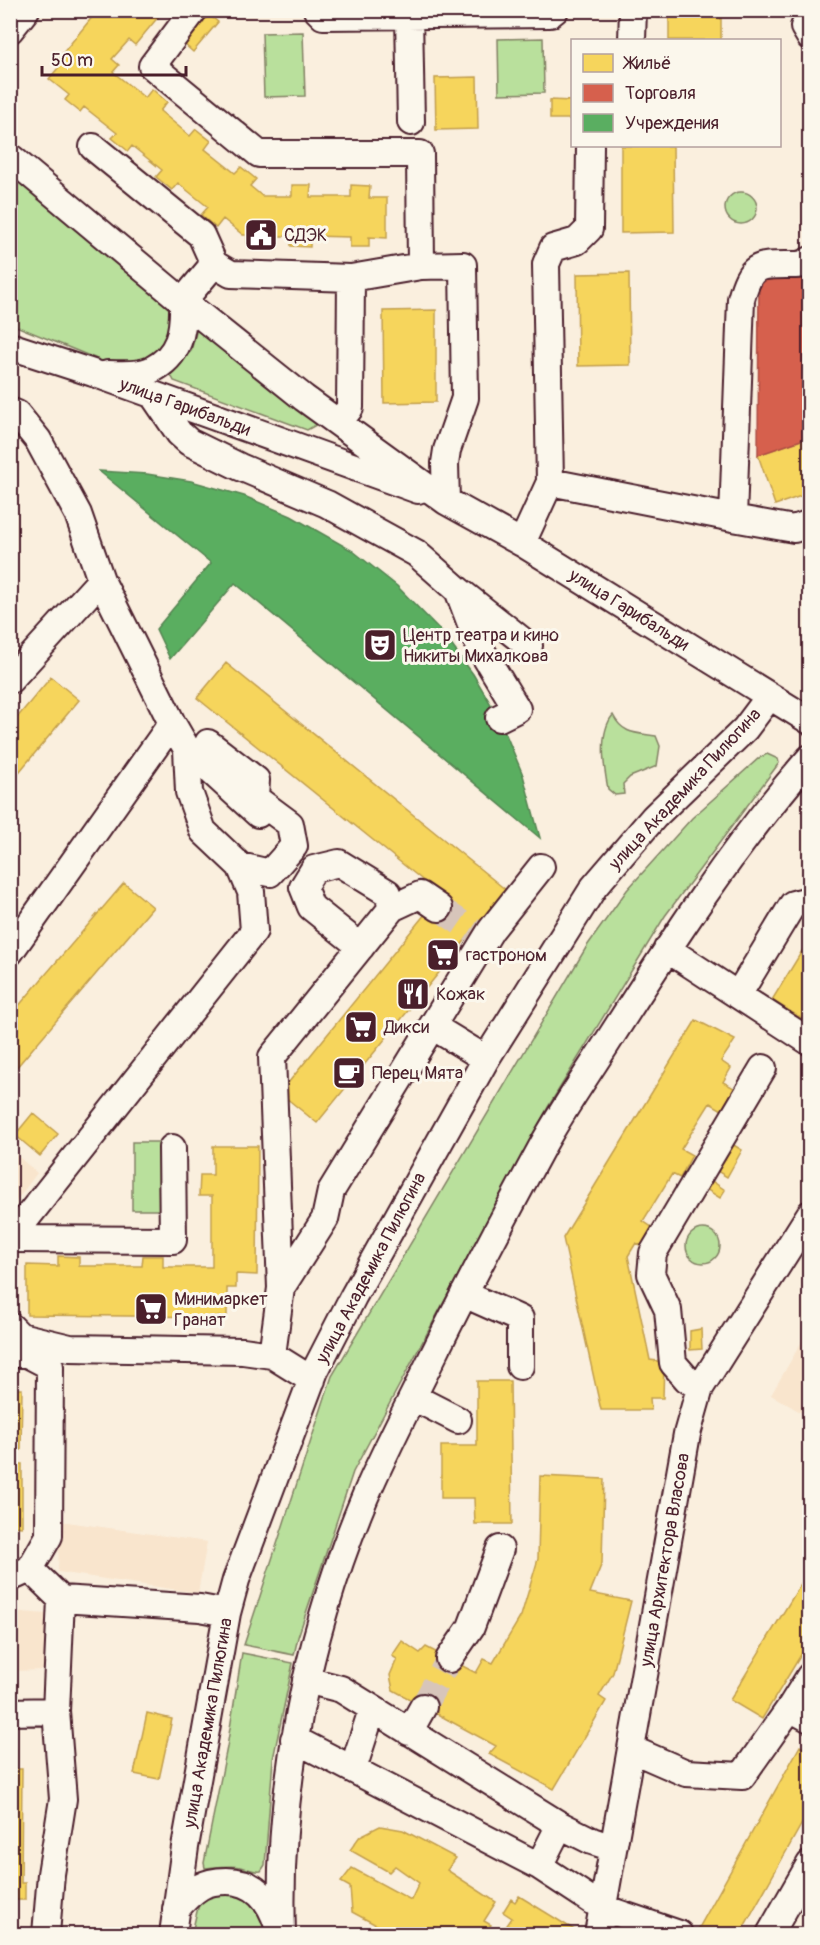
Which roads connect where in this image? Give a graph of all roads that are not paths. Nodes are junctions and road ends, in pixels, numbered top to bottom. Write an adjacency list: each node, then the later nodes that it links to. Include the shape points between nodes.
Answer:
1 (26, 10): 7 (street)
2 (194, 10): 15 (street, via 152,66 259,154 420,154)
3 (317, 10): 6 (street, via 323,16)
4 (555, 10): 6 (street, via 550,14)
5 (633, 10): 8 (street)
6 (410, 15): 9 (street)
7 (10, 30)
8 (632, 39)
9 (411, 122)
10 (93, 147): 14 (street, via 201,235)
11 (590, 147): 23 (street, via 589,229 577,241 553,248 546,264)
12 (10, 157): 17 (street, улица Гарибальди)
13 (810, 260): 25 (street, via 804,265 764,265 753,270 745,282 741,299)
14 (214, 264): 16 (street, via 231,273); 17 (street)
15 (421, 266): 16 (street); 24 (street, via 463,265 465,398 447,450)
16 (351, 278): 22 (street, via 350,408)
17 (183, 301): 19 (street, улица Гарибальди, via 180,340 169,356 150,370 132,374); 22 (street, улица Гарибальди)
18 (10, 346): 19 (street, улица Гарибальди)
19 (93, 373): 20 (street, улица Гарибальди)
20 (153, 395): 24 (street, улица Гарибальди); 29 (street, via 189,442 327,504 416,553)
21 (10, 411): 28 (street, via 38,440 73,505)
22 (339, 422): 24 (street, улица Гарибальди)
23 (550, 482): 25 (street); 27 (street)
24 (446, 501): 27 (street, улица Гарибальди)
25 (733, 518): 26 (street, via 794,530)
26 (810, 523)
27 (522, 543): 32 (street, улица Гарибальди)
28 (101, 580): 31 (street); 35 (street)
29 (458, 590): 30 (street); 33 (street, via 480,648 517,709)
30 (529, 646)
31 (10, 680)
32 (769, 697): 34 (street, улица Гарибальди); 50 (street, улица Академика Пилюгина, via 746,729 654,817 594,886)
33 (499, 718)
34 (810, 722)
35 (172, 723): 36 (street); 46 (street)
36 (198, 746): 38 (street); 39 (street, via 189,792 203,831); 39 (street, via 256,780 255,798 290,824 294,846 270,873)
37 (810, 758): 45 (street, via 746,836)
38 (258, 814)
39 (240, 866): 54 (street, via 251,892 254,931)
40 (541, 867): 48 (street, via 479,935)
41 (810, 904): 47 (street, via 792,904)
42 (392, 908): 43 (street, via 420,895); 44 (street); 44 (street, via 388,893 339,862 314,869 303,886 311,907)
43 (439, 908)
44 (361, 947): 55 (street, via 262,1065)
45 (667, 949): 47 (street); 56 (street, via 545,1141)
46 (10, 952)
47 (738, 995): 49 (street)
48 (432, 1026): 50 (street); 55 (street, via 331,1191 325,1219)
49 (810, 1042)
50 (486, 1059): 61 (street, улица Академика Пилюгина, via 353,1297)
51 (763, 1068): 62 (street, via 652,1253 651,1274 668,1310 673,1363)
52 (172, 1148): 54 (street, via 172,1240)
53 (810, 1214): 62 (street, улица Архитектора Власова)
54 (10, 1239)
55 (280, 1288): 59 (street)
56 (464, 1294): 60 (street, via 520,1319); 63 (street)
57 (10, 1326): 59 (street, via 20,1336 70,1348)
58 (10, 1354): 66 (street, via 27,1354 50,1366 49,1536)
59 (272, 1355): 61 (street)
60 (520, 1366)
61 (312, 1380): 68 (street, улица Академика Пилюгина)
62 (700, 1388): 79 (street, улица Архитектора Власова, via 687,1434)
63 (413, 1397): 64 (street); 71 (street, via 361,1506)
64 (458, 1420)
65 (500, 1549): 69 (street, via 471,1628)
66 (20, 1573): 67 (street)
67 (61, 1599): 68 (street); 74 (street)
68 (227, 1613): 86 (street, улица Академика Пилюгина)
69 (449, 1659)
70 (810, 1676): 76 (street)
71 (306, 1680): 73 (street, via 341,1689); 78 (street)
72 (423, 1707): 77 (street)
73 (372, 1710): 77 (street); 80 (street)
74 (56, 1711): 75 (street); 87 (street, via 63,1798)
75 (10, 1712)
76 (800, 1714): 79 (street, via 742,1776 686,1773)
77 (409, 1732): 81 (street)
78 (294, 1740): 80 (street); 89 (street, via 280,1881)
79 (631, 1749): 82 (street, улица Архитектора Власова)
80 (353, 1769): 84 (street)
81 (560, 1825): 82 (street); 84 (street)
82 (613, 1848): 85 (street, улица Архитектора Власова)
83 (810, 1864): 92 (street)
84 (539, 1866): 85 (street)
85 (603, 1908): 90 (street, улица Архитектора Власова); 91 (street)
86 (176, 1909): 88 (street, улица Академика Пилюгина); 89 (street, via 202,1885 239,1881 264,1896)
87 (46, 1935)
88 (173, 1935)
89 (281, 1935)
90 (598, 1935)
91 (679, 1935)
92 (770, 1935)

